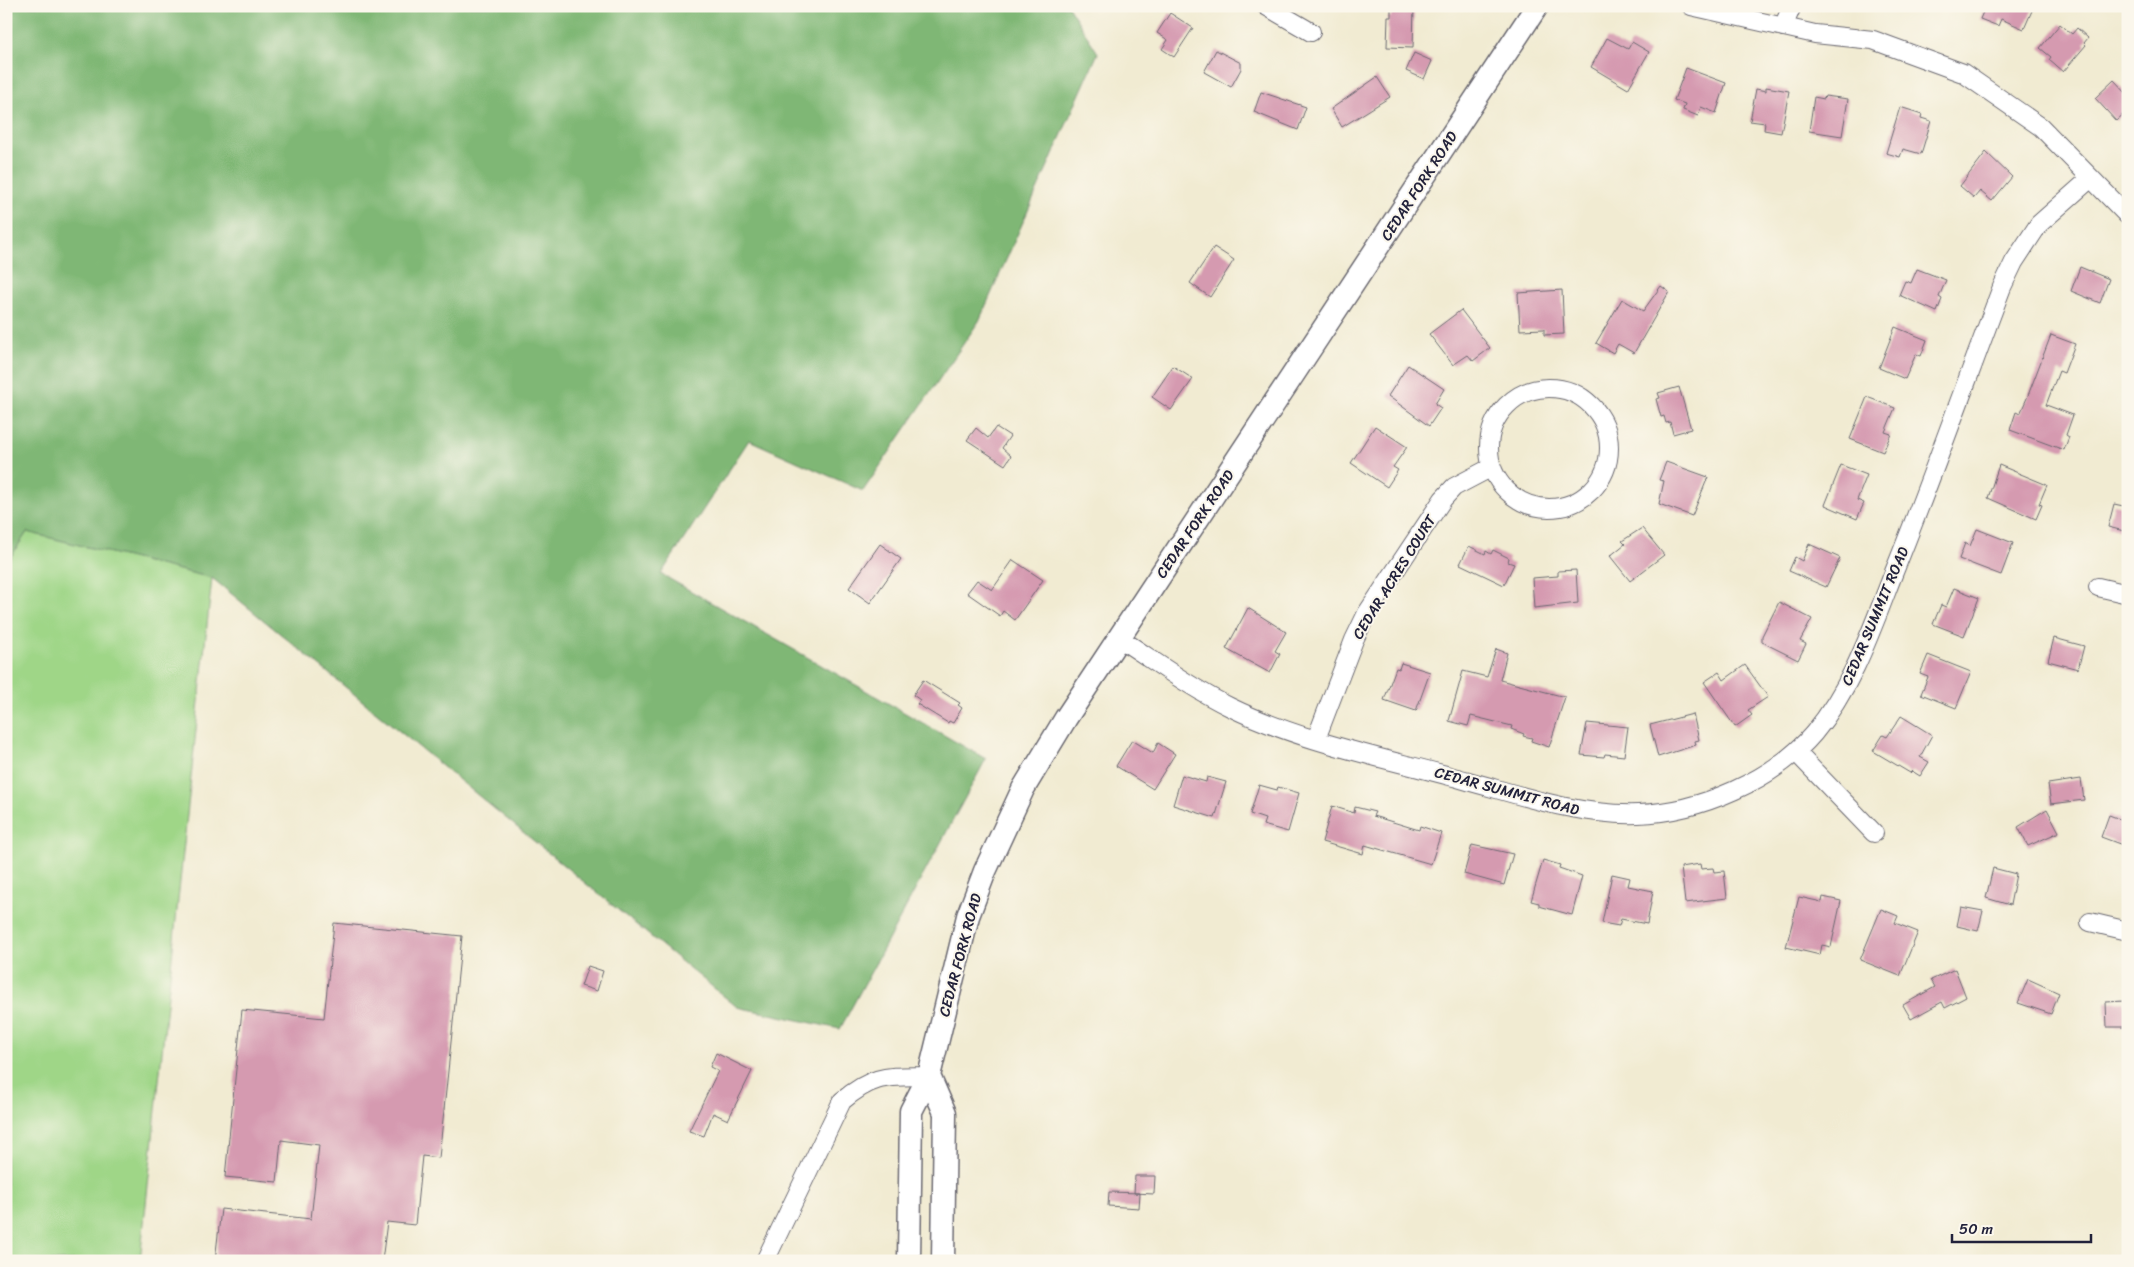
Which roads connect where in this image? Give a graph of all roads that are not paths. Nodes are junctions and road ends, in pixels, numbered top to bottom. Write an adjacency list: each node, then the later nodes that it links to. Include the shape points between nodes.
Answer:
1 (1266, 6): 6 (street)
2 (1537, 6): 12 (street, CEDAR FORK ROAD)
3 (1691, 6): 5 (street)
4 (1792, 6): 5 (street)
5 (1783, 27): 7 (street, via 1873,40 1963,73 2041,127)
6 (1311, 32)
7 (2091, 178): 8 (street); 14 (street, CEDAR SUMMIT ROAD, via 2039,224 2014,262 1859,659 1827,716)
8 (2128, 216)
9 (1492, 467): 9 (street, via 1506,490 1528,505 1542,508 1568,506 1592,492 1603,476 1610,456 1607,430 1593,406 1582,398 1557,388 1530,391 1507,405 1492,428 1489,441); 13 (street, CEDAR ACRES COURT, via 1460,483 1443,499 1382,591 1354,640)
10 (2098, 587): 11 (street)
11 (2128, 594)
12 (1120, 638): 13 (street, CEDAR SUMMIT ROAD, via 1231,708); 18 (street, CEDAR FORK ROAD, via 1033,771 984,871 968,916)
13 (1316, 739): 14 (street, CEDAR SUMMIT ROAD, via 1596,813 1639,814 1675,810 1710,801 1744,785)
14 (1796, 752): 15 (street)
15 (1874, 832)
16 (2090, 922): 17 (street)
17 (2128, 931)
18 (929, 1076): 19 (street, via 877,1079 861,1085 842,1101); 20 (street, CEDAR FORK ROAD, via 911,1111); 21 (street, via 946,1113)
19 (766, 1261)
20 (909, 1261)
21 (943, 1261)

